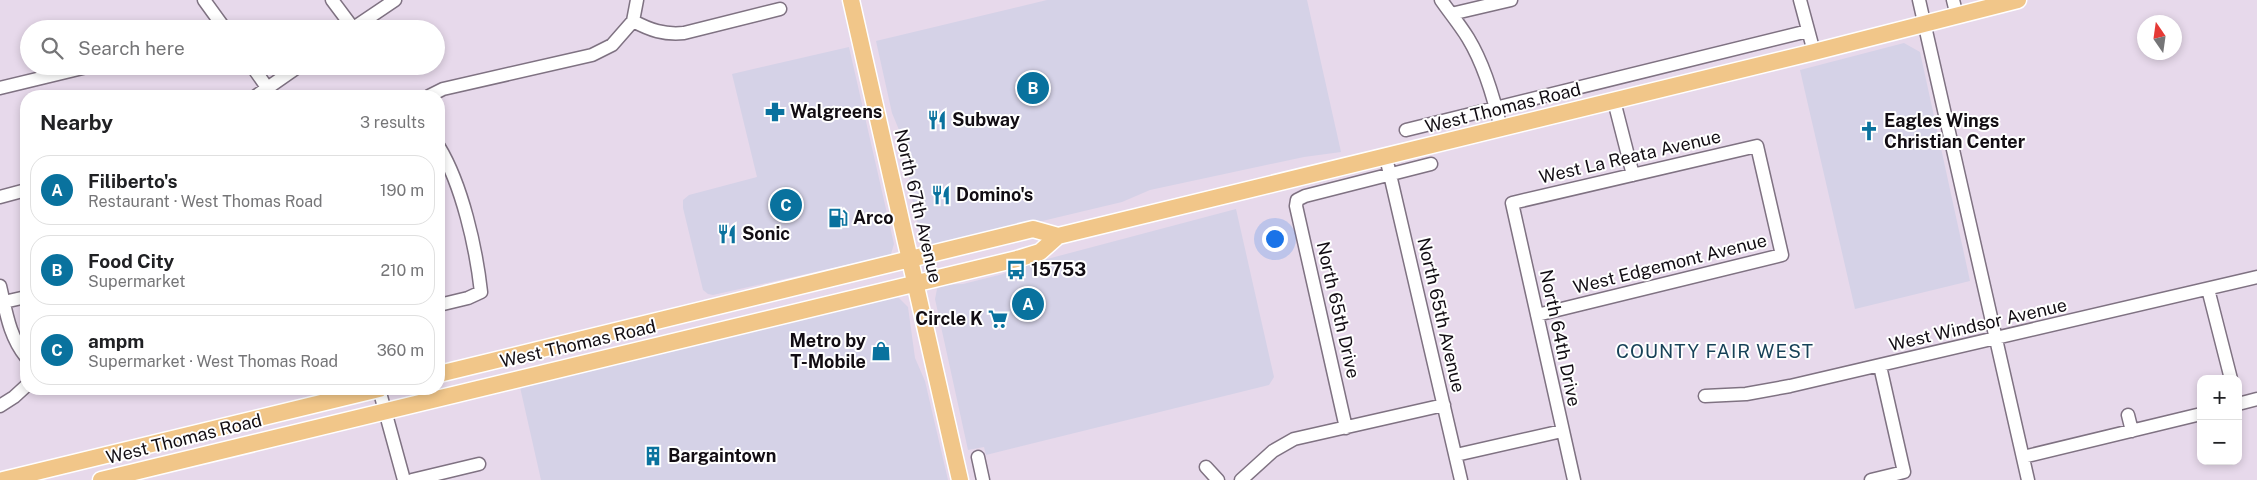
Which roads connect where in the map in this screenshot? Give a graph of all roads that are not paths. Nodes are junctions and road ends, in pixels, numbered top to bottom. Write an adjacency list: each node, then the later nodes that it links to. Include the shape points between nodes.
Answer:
1 (204, 0): 14 (street)
2 (332, 0): 15 (street)
3 (395, 0): 16 (street)
4 (637, 0): 17 (street)
5 (851, 0): 42 (main road, North 67th Avenue)
6 (1441, 0): 13 (street)
7 (1511, 0): 13 (street)
8 (1800, 0): 19 (street)
9 (1919, 0): 18 (street)
10 (2018, 0): 11 (main road, West Thomas Road)
11 (1955, 8): 18 (main road, West Thomas Road)
12 (780, 9): 17 (street, via 684,33 670,34 648,29)
13 (1451, 14): 29 (street, via 1477,54)
14 (218, 20)
15 (346, 20)
16 (364, 20)
17 (633, 21): 27 (street, via 612,45 592,55)
18 (1924, 25): 20 (main road, West Thomas Road); 51 (street)
19 (1808, 31): 20 (street); 29 (street, West Thomas Road)
20 (1814, 52): 28 (main road, West Thomas Road)
21 (54, 75): 24 (street)
22 (258, 75): 25 (street)
23 (290, 75): 26 (street)
24 (0, 88)
25 (269, 90)
26 (272, 90)
27 (441, 90)
28 (1614, 101): 30 (main road, West Thomas Road); 36 (street)
29 (1496, 107): 30 (street); 31 (street, West Thomas Road)
30 (1501, 129): 33 (main road, West Thomas Road)
31 (1406, 130)
32 (445, 157): 49 (street, via 460,195 481,292)
33 (1386, 158): 35 (street, North 65th Avenue); 40 (main road, West Thomas Road)
34 (1432, 164): 35 (street)
35 (1390, 174): 63 (street, North 65th Avenue); 69 (street, North 65th Drive, via 1297,200)
36 (1633, 175): 39 (street, West La Reata Avenue); 41 (street, West La Reata Avenue, via 1757,146)
37 (20, 192): 38 (street)
38 (0, 197)
39 (1512, 203): 50 (street, North 64th Drive)
40 (1058, 236): 42 (main road, West Thomas Road, via 1033,230); 44 (main road, West Thomas Road, via 1040,252)
41 (1782, 255): 50 (street, West Edgemont Avenue)
42 (910, 261): 44 (main road, North 67th Avenue); 54 (main road, West Thomas Road)
43 (2257, 277): 46 (street, West Windsor Avenue)
44 (916, 284): 65 (main road, West Thomas Road); 83 (main road, North 67th Avenue)
45 (0, 286): 48 (street)
46 (2208, 289): 51 (street, West Windsor Avenue); 55 (street)
47 (20, 298): 48 (street)
48 (4, 302): 52 (street, via 10,330)
49 (445, 304)
50 (1537, 316): 70 (street, North 64th Drive)
51 (1996, 339): 53 (street, West Windsor Avenue); 75 (street)
52 (20, 348)
53 (1880, 366): 59 (street, West Windsor Avenue, via 1746,394); 89 (street, via 1904,472)
54 (445, 373)
55 (2230, 375)
56 (20, 392): 64 (street)
57 (353, 395): 62 (main road, West Thomas Road)
58 (381, 395): 65 (street)
59 (1706, 396)
60 (2257, 400): 61 (street)
61 (2242, 403)
62 (314, 404): 68 (main road); 72 (main road, West Thomas Road)
63 (1444, 405): 69 (street); 73 (street, North 65th Avenue)
64 (0, 406)
65 (385, 411): 68 (main road, West Thomas Road); 81 (street)
66 (2128, 415): 71 (street)
67 (2197, 415): 71 (street)
68 (319, 427): 78 (main road, West Thomas Road)
69 (1346, 428): 86 (street, via 1283,444)
70 (1562, 431): 73 (street); 88 (street, North 64th Drive)
71 (2132, 431): 75 (street)
72 (139, 447): 78 (main road); 79 (main road, West Thomas Road)
73 (1456, 455): 87 (street, North 65th Avenue)
74 (978, 457): 84 (street)
75 (2023, 457): 90 (street)
76 (479, 464): 82 (street)
77 (1206, 467): 85 (street)
78 (145, 470): 80 (main road, West Thomas Road)
79 (3, 480)
80 (101, 480)
81 (404, 480)
82 (412, 480)
83 (960, 480)
84 (983, 480)
85 (1218, 480)
86 (1241, 480)
87 (1461, 480)
88 (1574, 480)
89 (1871, 480)
90 (2028, 480)

